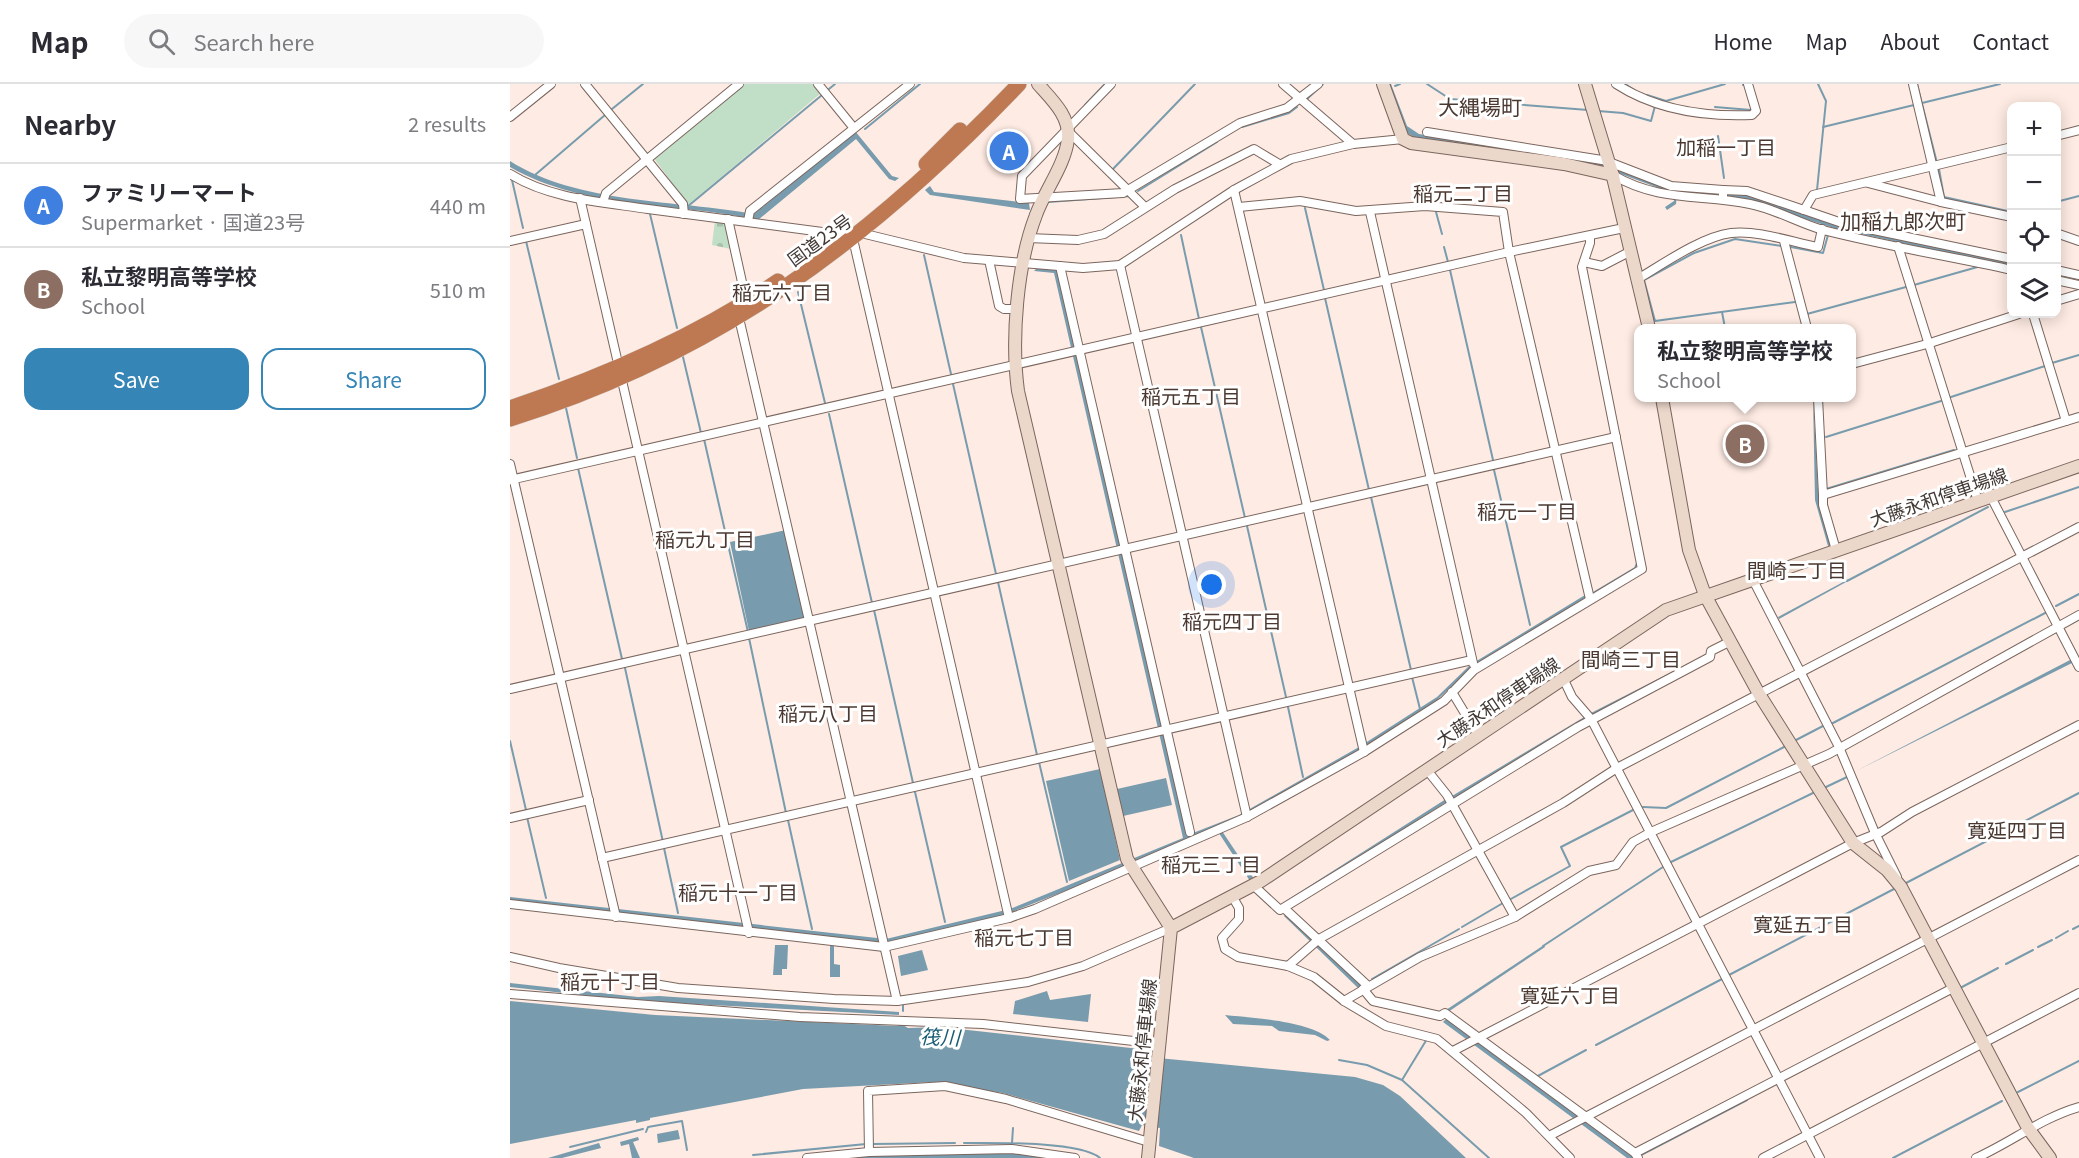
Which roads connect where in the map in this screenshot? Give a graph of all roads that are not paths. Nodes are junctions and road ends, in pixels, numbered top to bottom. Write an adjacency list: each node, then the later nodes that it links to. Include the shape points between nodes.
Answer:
1 (551, 84): 18 (street)
2 (585, 84): 27 (street)
3 (739, 84): 27 (street)
4 (818, 84): 19 (street)
5 (910, 84): 19 (street, via 858,127)
6 (1005, 84): 52 (highway, 国道23号)
7 (1019, 84): 52 (highway, 国道23号, via 948,157)
8 (1038, 84): 20 (street, via 1061,112)
9 (1111, 84): 20 (street)
10 (1283, 84): 17 (street)
11 (1318, 84): 17 (street)
12 (1383, 84): 24 (street)
13 (1585, 84): 30 (street)
14 (1616, 84): 15 (street, via 1639,99 1665,108 1752,116 1756,111)
15 (1748, 84)
16 (1913, 84): 29 (street)
17 (1298, 100): 25 (street); 33 (street, via 1287,108 1240,123)
18 (510, 117)
19 (853, 127): 47 (street, via 750,211)
20 (1067, 130): 33 (street); 37 (street, via 1064,155); 37 (street, via 1022,177 1020,199)
21 (2079, 130): 23 (street)
22 (1427, 132): 30 (street)
23 (2061, 135)
24 (1403, 139): 25 (street); 30 (street, via 1563,164)
25 (1353, 144): 28 (street)
26 (2007, 148): 29 (street)
27 (648, 159): 39 (street, via 606,193); 44 (street, via 683,204)
28 (1279, 164): 34 (street); 40 (street, via 1254,149)
29 (1934, 166): 32 (street); 38 (street)
30 (1610, 167): 35 (street, via 1671,186); 35 (street, via 1624,181 1675,197); 49 (street)
31 (510, 174): 36 (street, via 556,193)
32 (1868, 183): 38 (street); 42 (street, via 1813,195)
33 (1130, 190): 37 (street); 40 (street)
34 (1234, 190): 41 (street); 65 (street)
35 (1723, 194): 42 (street, via 1748,191); 50 (street)
36 (580, 198): 39 (street); 48 (street)
37 (1042, 199): 54 (street)
38 (1941, 201): 45 (street)
39 (603, 202): 44 (street)
40 (1145, 207): 54 (street, via 1093,238)
41 (1239, 207): 43 (street, via 1300,201); 78 (street)
42 (1804, 210): 61 (street, via 1845,224)
43 (1370, 212): 59 (street, via 1425,206 1503,212); 70 (street)
44 (684, 214): 46 (street)
45 (2007, 216)
46 (728, 219): 47 (street); 76 (street)
47 (748, 221): 52 (street)
48 (586, 224): 56 (street); 89 (street)
49 (1624, 228): 53 (street); 60 (street)
50 (1822, 229): 55 (street, via 1818,247); 58 (street)
51 (2061, 234): 57 (street)
52 (853, 236): 62 (street); 76 (highway, 国道23号); 79 (highway, 国道23号); 90 (street)
53 (1590, 236): 59 (street); 64 (street)
54 (1028, 238): 63 (street)
55 (1784, 240): 71 (street, via 1731,233 1692,248); 83 (street)
56 (510, 241)
57 (2079, 241)
58 (1898, 246): 67 (street); 85 (street)
59 (1509, 252): 70 (street); 100 (street)
60 (1629, 252): 64 (street, via 1602,266); 71 (street)
61 (2007, 258)
62 (989, 260): 63 (street); 77 (street, via 999,306)
63 (1024, 261): 66 (street); 77 (street)
64 (1584, 262): 98 (street)
65 (1120, 265): 66 (street); 84 (street)
66 (1060, 266): 86 (street)
67 (2007, 269)
68 (2061, 271): 69 (street)
69 (2079, 275)
70 (1386, 280): 78 (street); 104 (street)
71 (1636, 280): 82 (street)
72 (2061, 281): 73 (street)
73 (2079, 285)
74 (2079, 294): 75 (street)
75 (2061, 299)
76 (746, 300): 89 (highway, 国道23号)
77 (1018, 309): 88 (street)
78 (1262, 309): 84 (street); 109 (street)
79 (739, 318): 89 (highway, 国道23号); 96 (street)
80 (2007, 318): 85 (street)
81 (2034, 318): 97 (street)
82 (1648, 324)
83 (1805, 324)
84 (1137, 337): 86 (street); 111 (street)
85 (1927, 344): 87 (street); 101 (street)
86 (1075, 350): 88 (street); 112 (street)
87 (1856, 363)
88 (1014, 364): 90 (street); 115 (street)
89 (620, 372): 93 (highway, 国道23号); 95 (highway, 国道23号, via 563,402); 99 (street)
90 (889, 394): 96 (street); 117 (street)
91 (1663, 402): 118 (street, via 1689,550)
92 (1818, 402): 106 (street)
93 (510, 408)
94 (2079, 417): 97 (street)
95 (510, 418)
96 (764, 421): 99 (street); 121 (street)
97 (2066, 421): 101 (street)
98 (1616, 437): 100 (street); 119 (street, via 1642,568)
99 (639, 449): 105 (street); 124 (street)
100 (1555, 451): 104 (street); 119 (street)
101 (1961, 453): 106 (street); 108 (street)
102 (510, 464): 105 (street)
103 (2079, 466): 107 (street, 大藤永和停車場線)
104 (1432, 479): 109 (street); 125 (street)
105 (512, 480): 128 (street)
106 (1823, 491): 113 (street, via 1823,505)
107 (1991, 497): 108 (street, 大藤永和停車場線); 114 (street)
108 (1978, 501): 113 (street, 大藤永和停車場線)
109 (1307, 507): 111 (street); 130 (street)
110 (2079, 527): 114 (street)
111 (1183, 536): 112 (street); 134 (street)
112 (1122, 550): 115 (street); 137 (street)
113 (1836, 550): 116 (street, 大藤永和停車場線)
114 (2022, 556): 122 (street); 127 (street)
115 (1057, 564): 117 (street); 139 (street)
116 (1752, 579): 118 (street, 大藤永和停車場線); 127 (street)
117 (935, 592): 121 (street); 145 (street)
118 (1705, 595): 123 (street); 129 (street, 大藤永和停車場線, via 1666,610)
119 (1590, 599): 125 (street)
120 (2079, 615): 122 (street)
121 (809, 621): 124 (street); 147 (street)
122 (2058, 626): 126 (street); 140 (street)
123 (1731, 641): 133 (street); 135 (street, via 1712,651 1710,657)
124 (685, 650): 128 (street); 151 (street)
125 (1473, 665): 130 (street); 132 (street)
126 (2079, 667)
127 (1799, 672): 133 (street); 140 (street)
128 (561, 678): 131 (street); 146 (street)
129 (1563, 678): 135 (street, via 1572,697); 138 (street, 大藤永和停車場線)
130 (1347, 688): 134 (street); 141 (street)
131 (510, 689)
132 (1452, 692): 138 (street); 141 (street, via 1444,701)
133 (1759, 694): 142 (street); 143 (street)
134 (1223, 716): 137 (street); 149 (street)
135 (1590, 717): 143 (street); 148 (street)
136 (2079, 725): 154 (street)
137 (1163, 730): 139 (street); 152 (street)
138 (1478, 735): 144 (street, 大藤永和停車場線)
139 (1099, 745): 145 (street); 159 (street)
140 (1839, 747): 142 (street); 154 (street)
141 (1363, 748): 149 (street)
142 (1804, 766): 153 (street); 155 (street)
143 (1617, 768): 153 (street); 156 (street)
144 (1427, 770): 148 (street); 160 (street, 大藤永和停車場線)
145 (976, 773): 147 (street); 166 (street)
146 (589, 800): 150 (street); 157 (street)
147 (850, 801): 151 (street); 173 (street)
148 (1452, 803): 156 (street); 164 (street)
149 (1246, 814): 159 (street, via 1220,830)
150 (510, 818)
151 (726, 831): 157 (street); 170 (street)
152 (1190, 832)
153 (1651, 832): 167 (street, via 1633,842 1616,865 1589,871); 168 (street)
154 (1875, 833): 155 (street); 161 (street)
155 (1853, 843): 161 (street, via 1887,870); 168 (street)
156 (1478, 850): 167 (street); 172 (street)
157 (602, 858): 165 (street)
158 (2079, 860): 171 (street)
159 (1130, 864): 166 (street); 169 (street)
160 (1253, 885): 162 (street, 大藤永和停車場線); 164 (street, via 1280,910)
161 (1901, 887): 171 (street)
162 (1232, 896): 169 (street, 大藤永和停車場線); 175 (street, via 1239,908 1239,919 1222,938 1225,949 1238,957)
163 (510, 904): 165 (street)
164 (1284, 908): 172 (street)
165 (615, 913): 170 (street)
166 (1008, 914): 173 (street)
167 (1515, 917): 176 (street, via 1433,952)
168 (1698, 924): 182 (street); 183 (street)
169 (1171, 928): 180 (street, via 1083,966 1028,982); 184 (street, 大藤永和停車場線)
170 (749, 930): 173 (street)
171 (1927, 938): 177 (street); 182 (street)
172 (1316, 942): 175 (street); 176 (street)
173 (883, 943): 180 (street)
174 (510, 957): 180 (street, via 678,988)
175 (1288, 966): 181 (street, via 1314,977)
176 (1366, 988): 181 (street); 183 (street, via 1372,1001 1440,1017 1444,1013)
177 (1953, 988): 185 (street); 187 (street)
178 (2079, 993): 185 (street)
179 (510, 994): 184 (street, via 788,1016 983,1024)
180 (897, 1001)
181 (1344, 1001): 186 (street, via 1386,1026 1437,1039)
182 (1753, 1029): 187 (street); 189 (street)
183 (1475, 1040): 186 (street); 189 (street)
184 (1160, 1044): 193 (street, 大藤永和停車場線)
185 (1982, 1044): 190 (street); 191 (street)
186 (1453, 1051): 192 (street)
187 (1778, 1078): 191 (street); 195 (street)
188 (2079, 1107): 190 (street)
189 (1582, 1119): 192 (street); 195 (street)
190 (2028, 1128): 202 (street); 203 (street)
191 (1808, 1135): 200 (street); 201 (street)
192 (1549, 1136): 199 (street)
193 (1149, 1142): 194 (street, via 1006,1099 945,1086 868,1091); 198 (street, 大藤永和停車場線)
194 (869, 1152): 196 (street); 197 (street, via 1012,1149)
195 (1636, 1155)
196 (807, 1158)
197 (1077, 1158)
198 (1148, 1158)
199 (1570, 1158)
200 (1763, 1158)
201 (1820, 1158)
202 (1976, 1158)
203 (2049, 1158)

